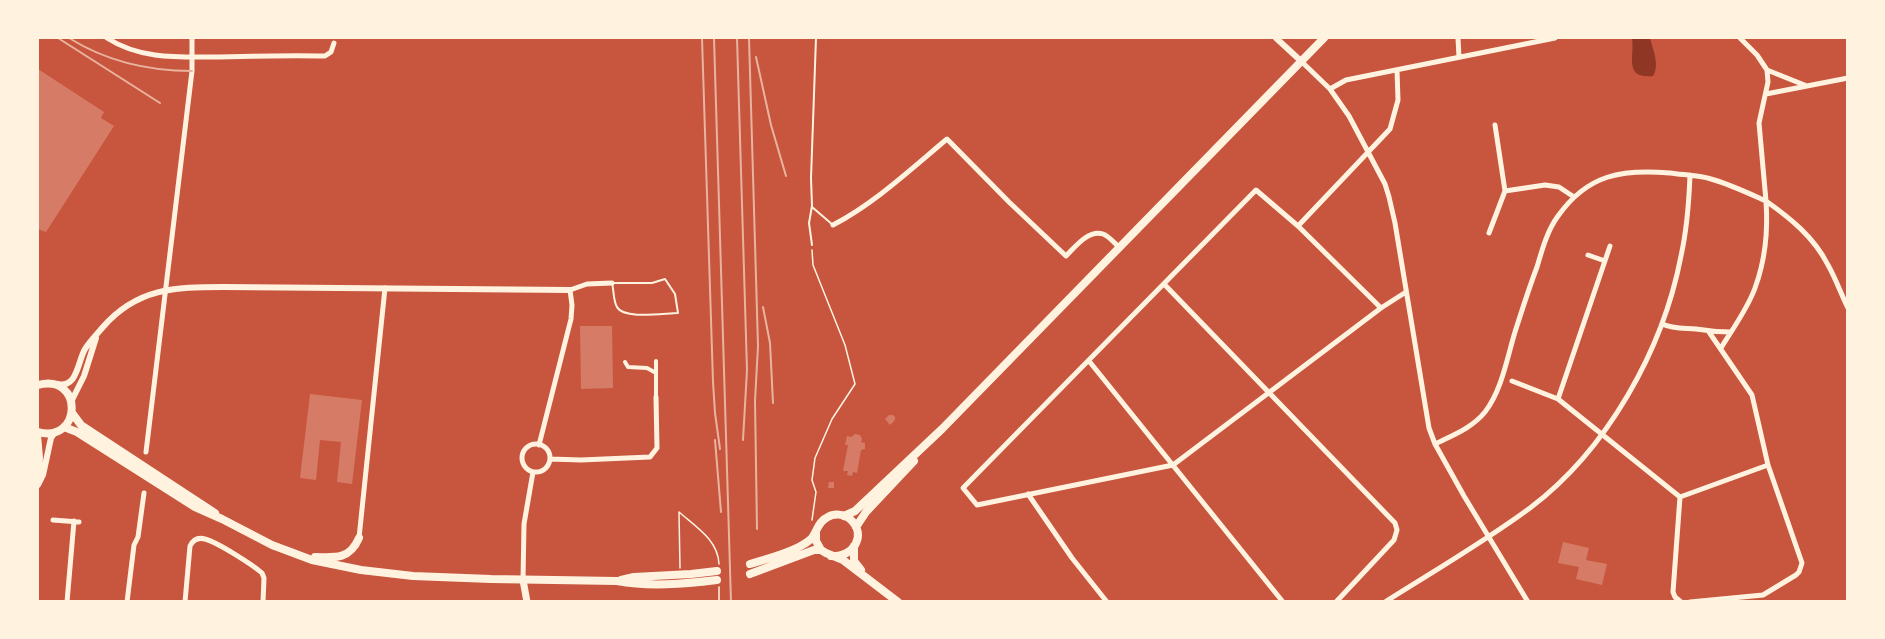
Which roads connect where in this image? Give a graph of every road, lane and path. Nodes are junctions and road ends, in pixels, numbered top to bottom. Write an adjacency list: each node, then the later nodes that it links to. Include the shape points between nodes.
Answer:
1 (107, 38): 10 (street, via 138,52)
2 (192, 38): 10 (street)
3 (816, 38): 25 (lane)
4 (1276, 38): 12 (street)
5 (1324, 38): 12 (main road)
6 (1458, 38): 11 (street)
7 (1555, 38): 11 (street)
8 (1740, 38): 14 (street)
9 (334, 43): 10 (street, via 325,56)
10 (193, 57): 38 (street)
11 (1459, 57): 13 (street)
12 (1302, 62): 17 (street); 31 (main road)
13 (1397, 70): 17 (street, via 1346,80); 20 (street, via 1398,100 1389,129)
14 (1767, 70): 16 (street); 18 (street)
15 (1848, 78): 16 (street)
16 (1809, 87): 18 (street)
17 (1330, 89): 20 (street)
18 (1766, 94): 24 (street, via 1759,123)
19 (1495, 125): 22 (street)
20 (1369, 153): 27 (street); 40 (street, via 1389,197)
21 (1690, 175): 23 (street, via 1628,172 1586,187); 24 (street, via 1710,178); 43 (street, via 1681,258)
22 (1505, 191): 23 (street, via 1545,185 1559,187); 28 (street)
23 (1574, 197): 65 (street, via 1556,218 1544,245 1489,405 1466,429)
24 (1766, 201): 42 (street, via 1811,239 1828,264); 45 (street, via 1764,249 1755,288)
25 (812, 206): 26 (lane); 29 (lane)
26 (833, 225): 31 (street, via 898,180 946,139 1066,256 1095,232 1105,234)
27 (1298, 226): 36 (street, via 1256,190); 41 (street)
28 (1489, 233)
29 (812, 245)
30 (1610, 246): 34 (street)
31 (1119, 247): 61 (main road)
32 (812, 255): 77 (path, via 855,384 832,419 814,458)
33 (1588, 255): 34 (street)
34 (1605, 261): 57 (street)
35 (612, 283): 35 (lane, via 652,283 665,279 675,294 678,313 625,314 616,304); 39 (street, via 587,284)
36 (1164, 284): 49 (street); 55 (street)
37 (386, 288): 38 (street); 39 (street); 84 (street)
38 (166, 289): 46 (street, via 127,306); 67 (street)
39 (570, 290): 66 (street, via 573,305)
40 (1406, 292): 41 (street); 65 (street)
41 (1381, 308): 55 (street)
42 (1848, 308)
43 (1662, 324): 44 (street); 64 (street, via 1639,375)
44 (1709, 332): 45 (street); 47 (street)
45 (1731, 332): 47 (street)
46 (97, 334): 54 (street, via 84,351 73,380 65,385); 58 (street)
47 (1720, 348): 70 (street, via 1752,395)
48 (656, 361): 51 (street)
49 (1089, 361): 69 (street); 75 (street, via 963,488 976,505)
50 (625, 362): 51 (street, via 628,367 652,369)
51 (656, 373): 56 (street)
52 (1512, 381): 57 (street)
53 (38, 384): 54 (main road)
54 (56, 384): 58 (main road)
55 (1271, 393): 69 (street); 109 (street, via 1398,530 1394,540)
56 (656, 397): 68 (street, via 658,444 653,455)
57 (1558, 399): 64 (street)
58 (72, 402): 59 (main road)
59 (72, 413): 60 (main road); 79 (main road, via 81,425)
60 (63, 427): 62 (main road); 79 (main road, via 195,507)
61 (942, 429): 78 (main road, via 855,511); 81 (main road)
62 (55, 432): 63 (main road); 73 (street)
63 (38, 433): 72 (street)
64 (1602, 435): 76 (street); 83 (street, via 1532,507)
65 (1435, 444): 83 (street)
66 (539, 445): 68 (street, via 547,449); 71 (street, via 527,447 522,455 524,465)
67 (146, 452)
68 (550, 459): 71 (street, via 544,470)
69 (1173, 465): 75 (street); 108 (street)
70 (1768, 465): 76 (street); 99 (street, via 1802,563 1796,575)
71 (533, 472): 94 (street, via 524,524)
72 (38, 479)
73 (38, 485)
74 (144, 493): 101 (street)
75 (1028, 494): 107 (street)
76 (1680, 497): 112 (street, via 1673,592)
77 (813, 511)
78 (844, 516): 81 (main road); 82 (main road, via 827,517)
79 (222, 519): 87 (main road)
80 (53, 520): 100 (street, via 77,522)
81 (856, 527): 85 (main road)
82 (816, 531): 86 (main road); 90 (main road, via 802,545)
83 (1489, 536): 110 (street); 111 (street)
84 (358, 538): 87 (main road, via 355,548 336,558)
85 (854, 546): 89 (main road, via 845,555); 97 (main road, via 854,561)
86 (821, 550): 89 (main road); 93 (main road)
87 (299, 555): 94 (main road, via 346,568 413,576)
88 (719, 556): 91 (path, via 712,541 679,512)
89 (831, 556): 97 (main road)
90 (750, 564)
91 (680, 569)
92 (717, 571): 96 (main road)
93 (750, 574)
94 (523, 580): 96 (main road); 104 (main road)
95 (717, 580): 96 (main road, via 652,584)
96 (617, 581)
97 (873, 581): 106 (main road)
98 (720, 596): 105 (path)
99 (1764, 598): 113 (street)
100 (67, 602)
101 (127, 602)
102 (185, 602): 103 (street, via 190,546 204,538 262,573)
103 (263, 602)
104 (527, 602)
105 (719, 602)
106 (898, 602)
107 (1107, 602)
108 (1283, 602)
109 (1336, 602)
110 (1385, 602)
111 (1528, 602)
112 (1681, 602)
113 (1690, 602)

